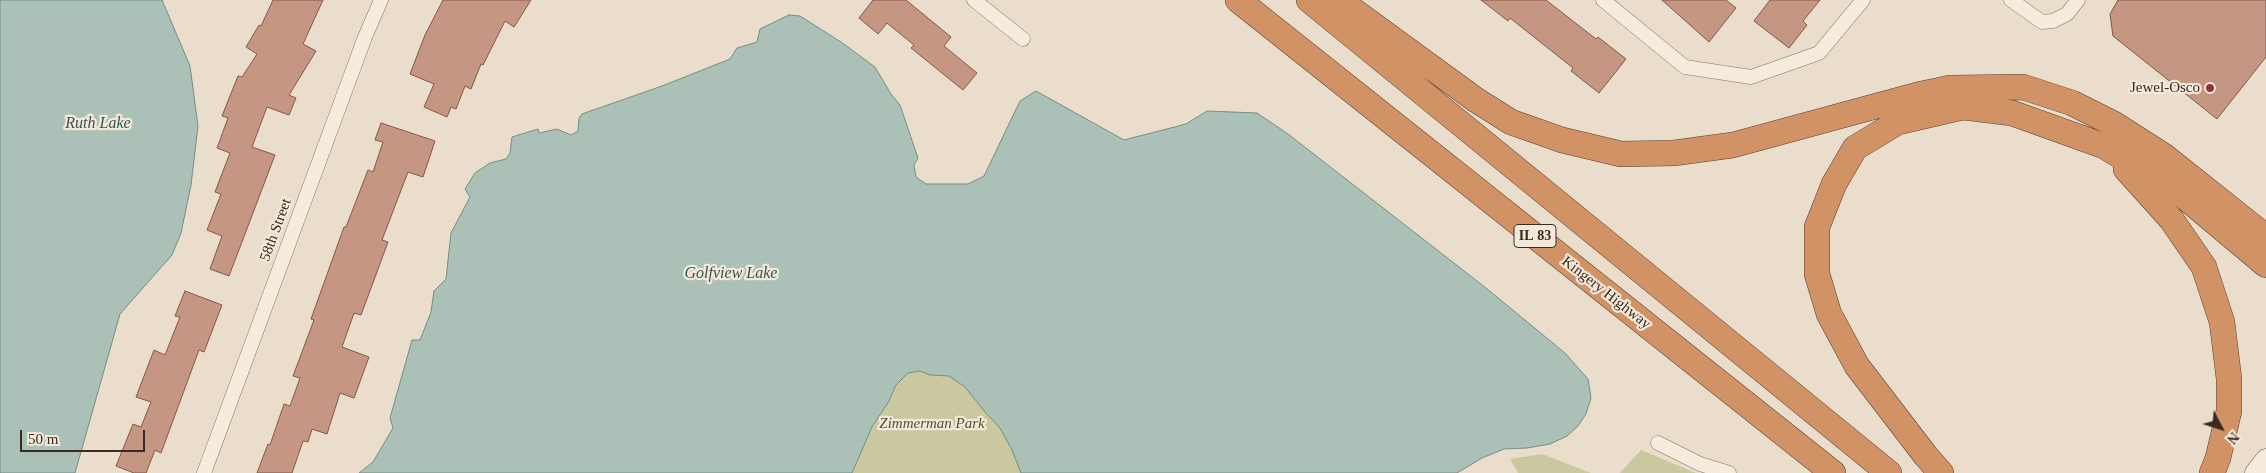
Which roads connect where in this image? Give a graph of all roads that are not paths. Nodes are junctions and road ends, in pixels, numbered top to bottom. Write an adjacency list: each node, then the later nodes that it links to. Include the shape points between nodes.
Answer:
1 (381, 0): 16 (street, 58th Street)
2 (974, 0): 10 (street)
3 (1238, 0): 18 (highway, Kingery Highway / IL 83)
4 (1310, 0): 19 (highway, IL 83)
5 (1339, 0): 12 (highway, via 1511,122 1562,140 1621,154 1674,153 1733,145 1950,88 2023,87 2072,103 2114,124 2164,156)
6 (1603, 0): 7 (street, via 1684,67 1752,77 1819,53)
7 (1863, 0)
8 (2012, 0): 9 (street, via 2042,22 2067,14)
9 (2078, 0)
10 (1023, 38)
11 (2104, 146): 13 (highway, via 2180,193); 20 (highway, via 2012,113 1962,107 1898,122 1855,148 1834,184 1817,227 1817,274 1829,314 1857,366); 21 (highway, via 2171,219 2204,267 2222,322 2229,379 2229,411)
12 (2266, 237)
13 (2266, 265)
14 (1658, 443): 17 (street, via 1700,464)
15 (2266, 459): 22 (main road)
16 (204, 473)
17 (1729, 473)
18 (1832, 473)
19 (1889, 473)
20 (1941, 473)
21 (2212, 473)
22 (2255, 473)

